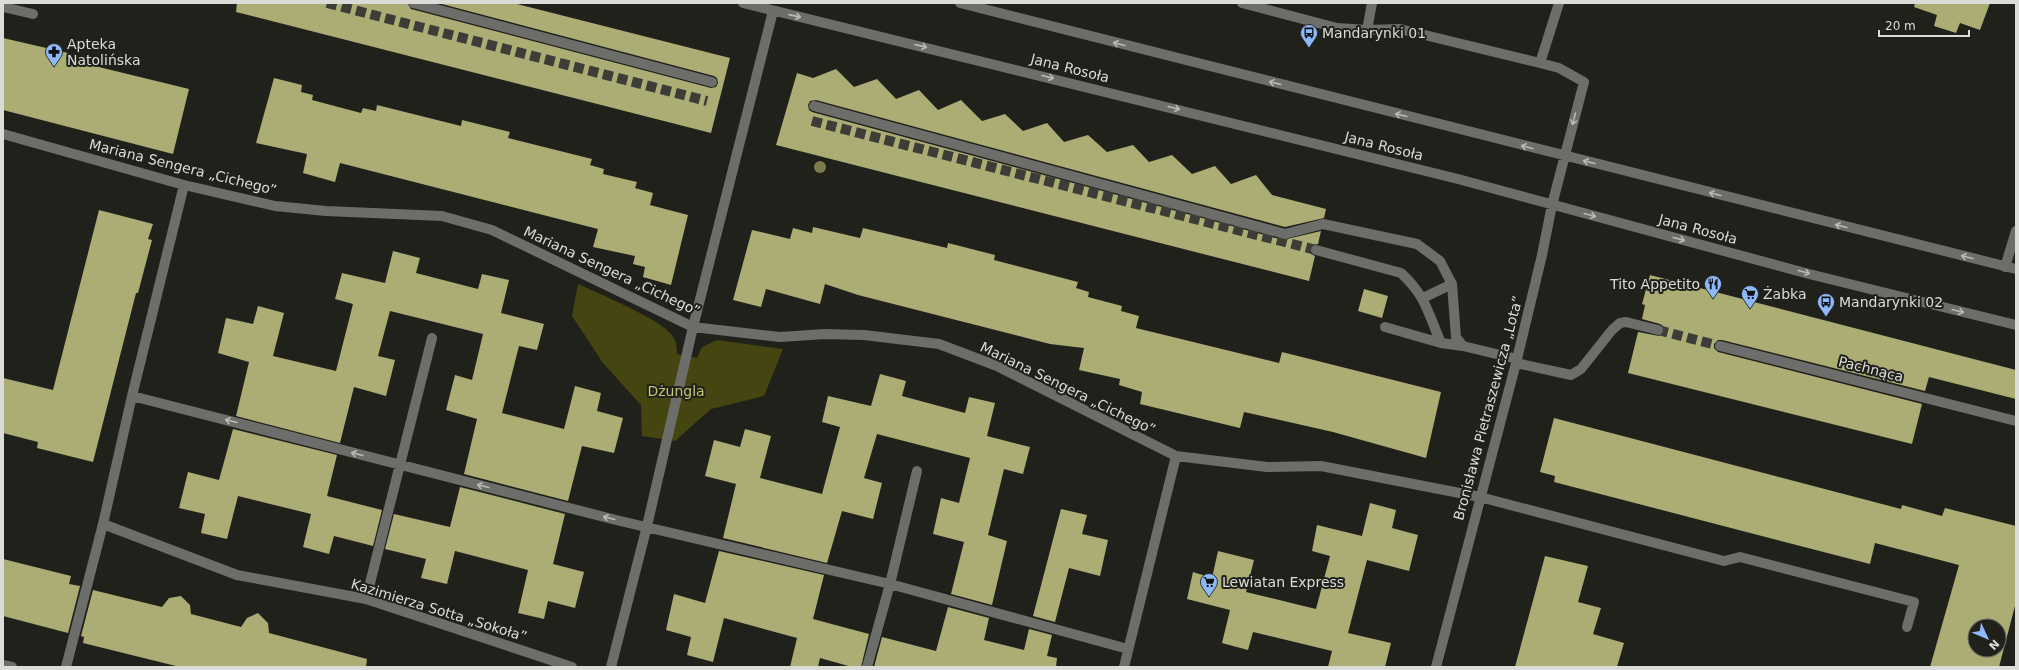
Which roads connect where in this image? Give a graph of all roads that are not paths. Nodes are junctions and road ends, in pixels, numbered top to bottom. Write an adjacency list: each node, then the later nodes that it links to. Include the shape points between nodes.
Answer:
1 (414, 3): 12 (street)
2 (743, 3): 8 (street, Jana Rosoła)
3 (960, 3): 15 (street, one-way to 3)
4 (1242, 3): 10 (street, via 1337,28)
5 (1372, 3): 10 (street)
6 (1559, 3): 11 (street)
7 (3, 6): 9 (street)
8 (773, 11): 17 (street, Jana Rosoła, one-way to 17); 25 (street)
9 (33, 14)
10 (1368, 30): 11 (street, via 1400,29)
11 (1540, 63): 15 (street, Bronisława Pietraszewicza „Lota”, one-way to 15, via 1559,68 1584,82)
12 (712, 82)
13 (814, 106): 22 (street, via 1285,234 1323,224 1418,244 1440,261)
14 (3, 134): 16 (street, Mariana Sengera „Cichego”)
15 (1565, 156): 17 (street, Bronisława Pietraszewicza „Lota”); 20 (street, one-way to 15)
16 (184, 185): 25 (street, Mariana Sengera „Cichego”, via 275,206 442,216 492,230); 33 (street)
17 (1552, 204): 24 (street, Jana Rosoła, one-way to 24, via 1809,274); 32 (street, Bronisława Pietraszewicza „Lota”)
18 (2016, 232): 20 (street)
19 (1316, 250): 23 (street, via 1400,273)
20 (2005, 267): 21 (street)
21 (2016, 269)
22 (1452, 284): 23 (street); 30 (street, via 1456,337)
23 (1423, 298): 29 (street)
24 (2016, 325)
25 (692, 326): 35 (street, Mariana Sengera „Cichego”, via 780,337 864,335 939,344 997,366); 40 (street)
26 (1385, 327): 29 (street)
27 (1658, 330): 32 (street, via 1626,322 1620,323 1581,369 1571,375)
28 (432, 338): 36 (street)
29 (1441, 343): 30 (street)
30 (1463, 346): 32 (street)
31 (1720, 346): 34 (street, Pachnąca)
32 (1516, 361): 38 (street, Bronisława Pietraszewicza „Lota”)
33 (132, 396): 36 (street, one-way to 33); 39 (street)
34 (2016, 421)
35 (1176, 456): 38 (street, Mariana Sengera „Cichego”, via 1267,467 1321,466); 44 (street)
36 (401, 465): 40 (street, one-way to 36); 42 (street)
37 (917, 471): 41 (street)
38 (1480, 497): 43 (street, Mariana Sengera „Cichego”, via 1724,561 1740,557 1914,602); 52 (street, Bronisława Pietraszewicza „Lota”)
39 (103, 524): 42 (street, Kazimierza Sotta „Sokoła”, via 237,575); 47 (street)
40 (647, 526): 41 (street); 49 (street)
41 (890, 584): 44 (street); 50 (street)
42 (366, 599): 48 (street, Kazimierza Sotta „Sokoła”)
43 (1908, 627)
44 (1128, 649): 51 (street)
45 (3, 665): 46 (street)
46 (12, 667)
47 (66, 667)
48 (572, 667)
49 (611, 667)
50 (867, 667)
51 (1124, 667)
52 (1436, 667)

